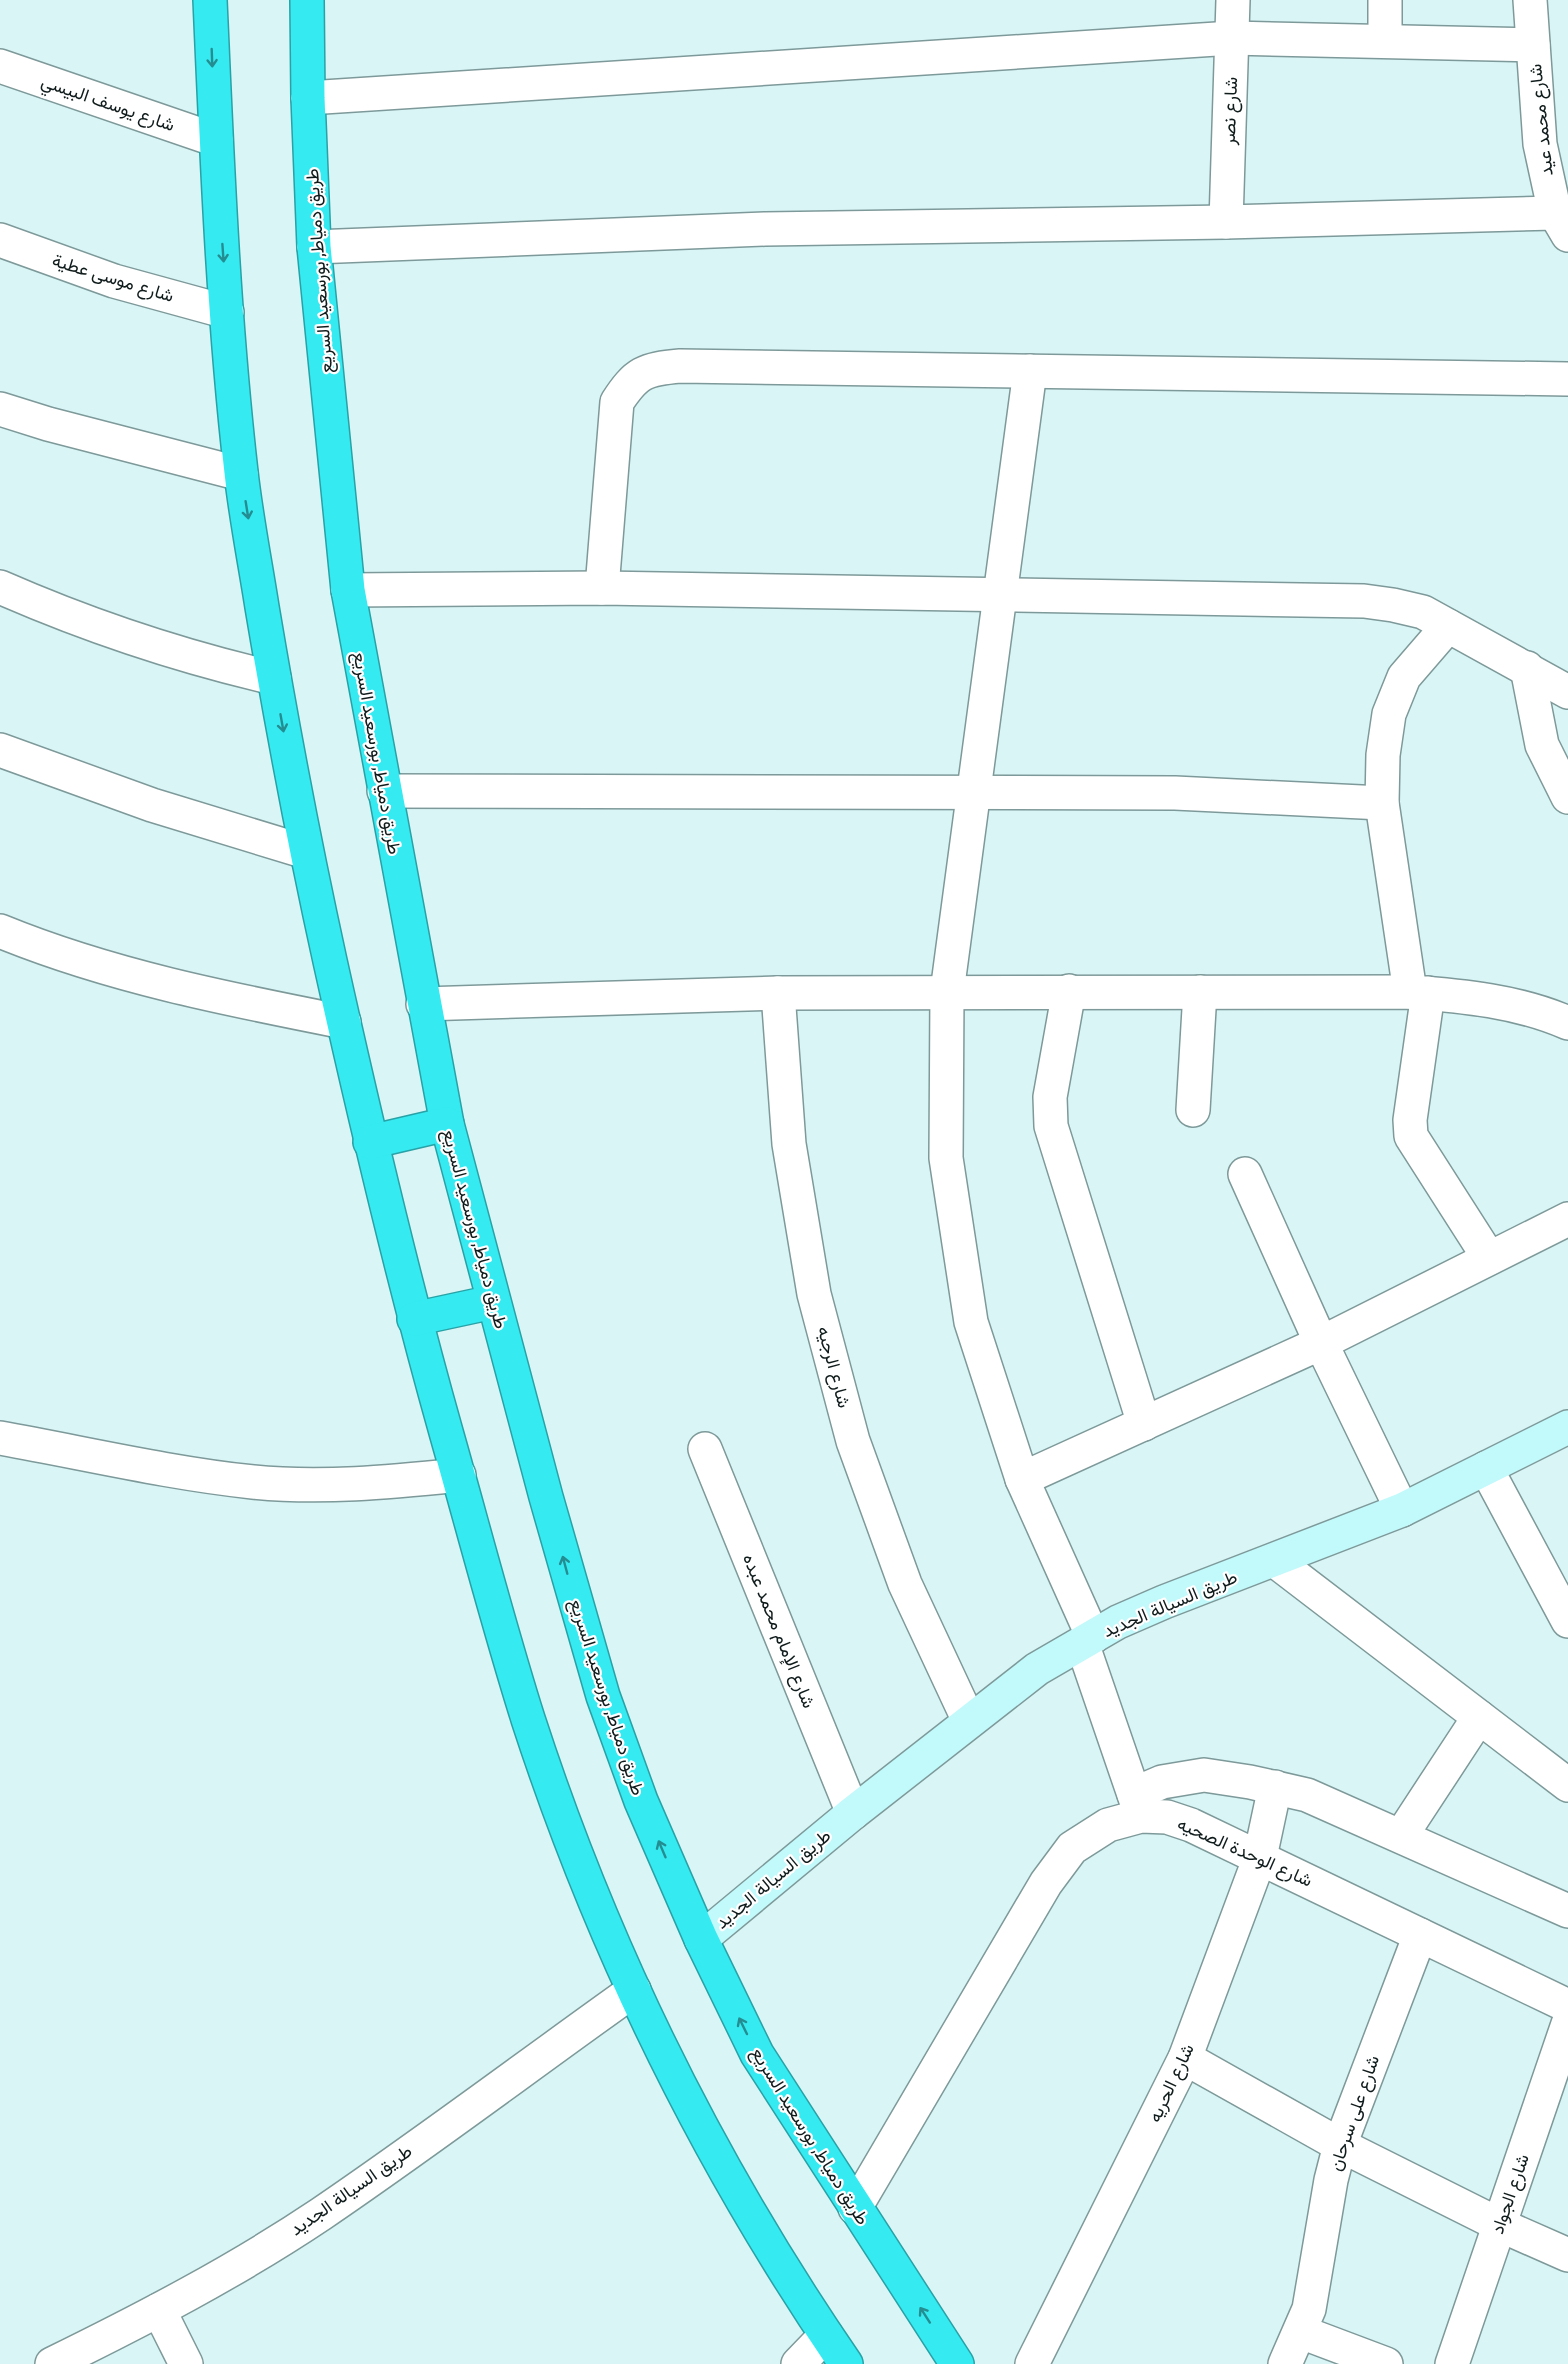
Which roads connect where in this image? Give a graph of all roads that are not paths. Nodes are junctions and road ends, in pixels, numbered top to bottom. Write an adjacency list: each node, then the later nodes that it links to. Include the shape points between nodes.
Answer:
1 (210, 0): 11 (highway, one-way to 11)
2 (307, 0): 10 (highway, طريق دمياط, بورسعيد السريع)
3 (1233, 0): 6 (street, شارع نصر)
4 (1386, 0): 7 (street)
5 (1530, 0): 8 (street, شارع محمد عيد)
6 (1232, 38): 7 (street); 10 (street); 13 (street, شارع نصر)
7 (1385, 41): 8 (street)
8 (1533, 45): 12 (street, شارع محمد عيد)
9 (0, 66): 11 (street, شارع يوسف البيسي)
10 (308, 98): 16 (highway, طريق دمياط, بورسعيد السريع)
11 (216, 140): 17 (highway, one-way to 17)
12 (1554, 146): 14 (street, شارع محمد عيد)
13 (1226, 222): 14 (street); 16 (street, via 765,229)
14 (1561, 224)
15 (0, 240): 17 (street, شارع موسى عطية, via 114,281)
16 (314, 247): 24 (highway, طريق دمياط, بورسعيد السريع)
17 (227, 312): 21 (highway)
18 (1030, 371): 19 (street); 23 (street, via 653,368 631,381 616,402); 25 (street)
19 (1568, 379)
20 (0, 409): 21 (street)
21 (241, 474): 28 (highway, one-way to 28)
22 (0, 586): 28 (street, via 152,645)
23 (602, 588): 24 (street); 25 (street)
24 (348, 590): 31 (highway, طريق دمياط, بورسعيد السريع)
25 (1000, 594): 26 (street, via 1364,601 1423,612); 32 (street)
26 (1448, 626): 27 (street); 34 (street, via 1404,677 1389,714)
27 (1527, 668): 29 (street); 33 (street, via 1542,745)
28 (274, 678): 35 (highway, one-way to 35)
29 (1568, 692)
30 (0, 750): 35 (street, via 152,805)
31 (384, 791): 32 (street); 42 (highway, طريق دمياط, بورسعيد السريع)
32 (974, 791): 34 (street, via 1175,793); 37 (street)
33 (1568, 797)
34 (1382, 803): 41 (street)
35 (306, 852): 43 (highway)
36 (0, 932): 43 (street, via 126,974 220,998)
37 (947, 992): 38 (street); 40 (street); 60 (street, via 946,1158 972,1322)
38 (1069, 992): 39 (street); 54 (street, via 1050,1097 1051,1126)
39 (1200, 992): 41 (street); 45 (street)
40 (778, 993): 42 (street); 66 (street, شارع الرجيه, via 789,1144 817,1306 853,1441 904,1584)
41 (1419, 993): 44 (street, via 1483,998); 50 (street, via 1411,1136)
42 (423, 1004): 46 (highway, طريق دمياط, بورسعيد السريع)
43 (344, 1022): 47 (highway)
44 (1568, 1023)
45 (1193, 1110)
46 (447, 1124): 47 (highway); 51 (highway, طريق دمياط, بورسعيد السريع)
47 (370, 1142): 52 (highway)
48 (1245, 1174): 53 (street)
49 (1568, 1219): 50 (street)
50 (1489, 1258): 53 (street)
51 (493, 1302): 52 (highway); 75 (highway, طريق دمياط, بورسعيد السريع, one-way to 51, via 641,1801 603,1696)
52 (414, 1319): 59 (highway)
53 (1321, 1343): 54 (street); 61 (street)
54 (1144, 1424): 60 (street)
55 (1568, 1427): 58 (street, طريق السيالة الجديد)
56 (0, 1438): 59 (street, via 254,1482 324,1485)
57 (705, 1449): 70 (street, شارع الإمام محمد عبده)
58 (1486, 1468): 61 (street, طريق السيالة الجديد); 63 (street)
59 (459, 1475): 76 (highway, via 530,1723 602,1917)
60 (1022, 1479): 64 (street)
61 (1402, 1510): 62 (street, طريق السيالة الجديد)
62 (1274, 1560): 64 (street, طريق السيالة الجديد, via 1164,1602); 65 (street)
63 (1568, 1621)
64 (1087, 1640): 66 (street, طريق السيالة الجديد, via 1037,1669); 69 (street)
65 (1479, 1717): 67 (street); 71 (street)
66 (969, 1721): 70 (street, طريق السيالة الجديد)
67 (1568, 1785)
68 (1275, 1787): 69 (street, via 1204,1774 1162,1782); 71 (street, via 1307,1795); 72 (street, شارع الحريه)
69 (1137, 1805): 72 (street, شارع الوحدة الصحيه); 81 (street, شارع الوحدة الصحيه, via 1072,1848 1046,1883)
70 (853, 1812): 75 (street, طريق السيالة الجديد)
71 (1401, 1836): 73 (street)
72 (1260, 1857): 74 (street, شارع الوحدة الصحيه); 79 (street, شارع الحريه)
73 (1568, 1911)
74 (1420, 1935): 77 (street, شارع الوحدة الصحيه); 80 (street, شارع على سرحان)
75 (701, 1940): 81 (highway, طريق دمياط, بورسعيد السريع, one-way to 75, via 757,2054)
76 (634, 1990): 84 (street, طريق السيالة الجديد, via 320,2214); 86 (highway, via 695,2115)
77 (1568, 2006)
78 (1568, 2024): 82 (street, شارع الجواد)
79 (1185, 2058): 80 (street); 92 (street, شارع الحريه)
80 (1340, 2145): 82 (street); 85 (street, شارع على سرحان, via 1310,2308)
81 (855, 2208): 91 (highway, طريق دمياط, بورسعيد السريع, one-way to 81)
82 (1500, 2225): 83 (street); 95 (street, شارع الجواد)
83 (1568, 2255)
84 (159, 2310): 87 (street, طريق السيالة الجديد); 88 (street)
85 (1301, 2332): 93 (street, شارع على سرحان); 94 (street)
86 (826, 2336): 89 (street); 90 (highway)
87 (52, 2364)
88 (186, 2364)
89 (798, 2364)
90 (846, 2364)
91 (957, 2364)
92 (1032, 2364)
93 (1285, 2364)
94 (1386, 2364)
95 (1452, 2364)

